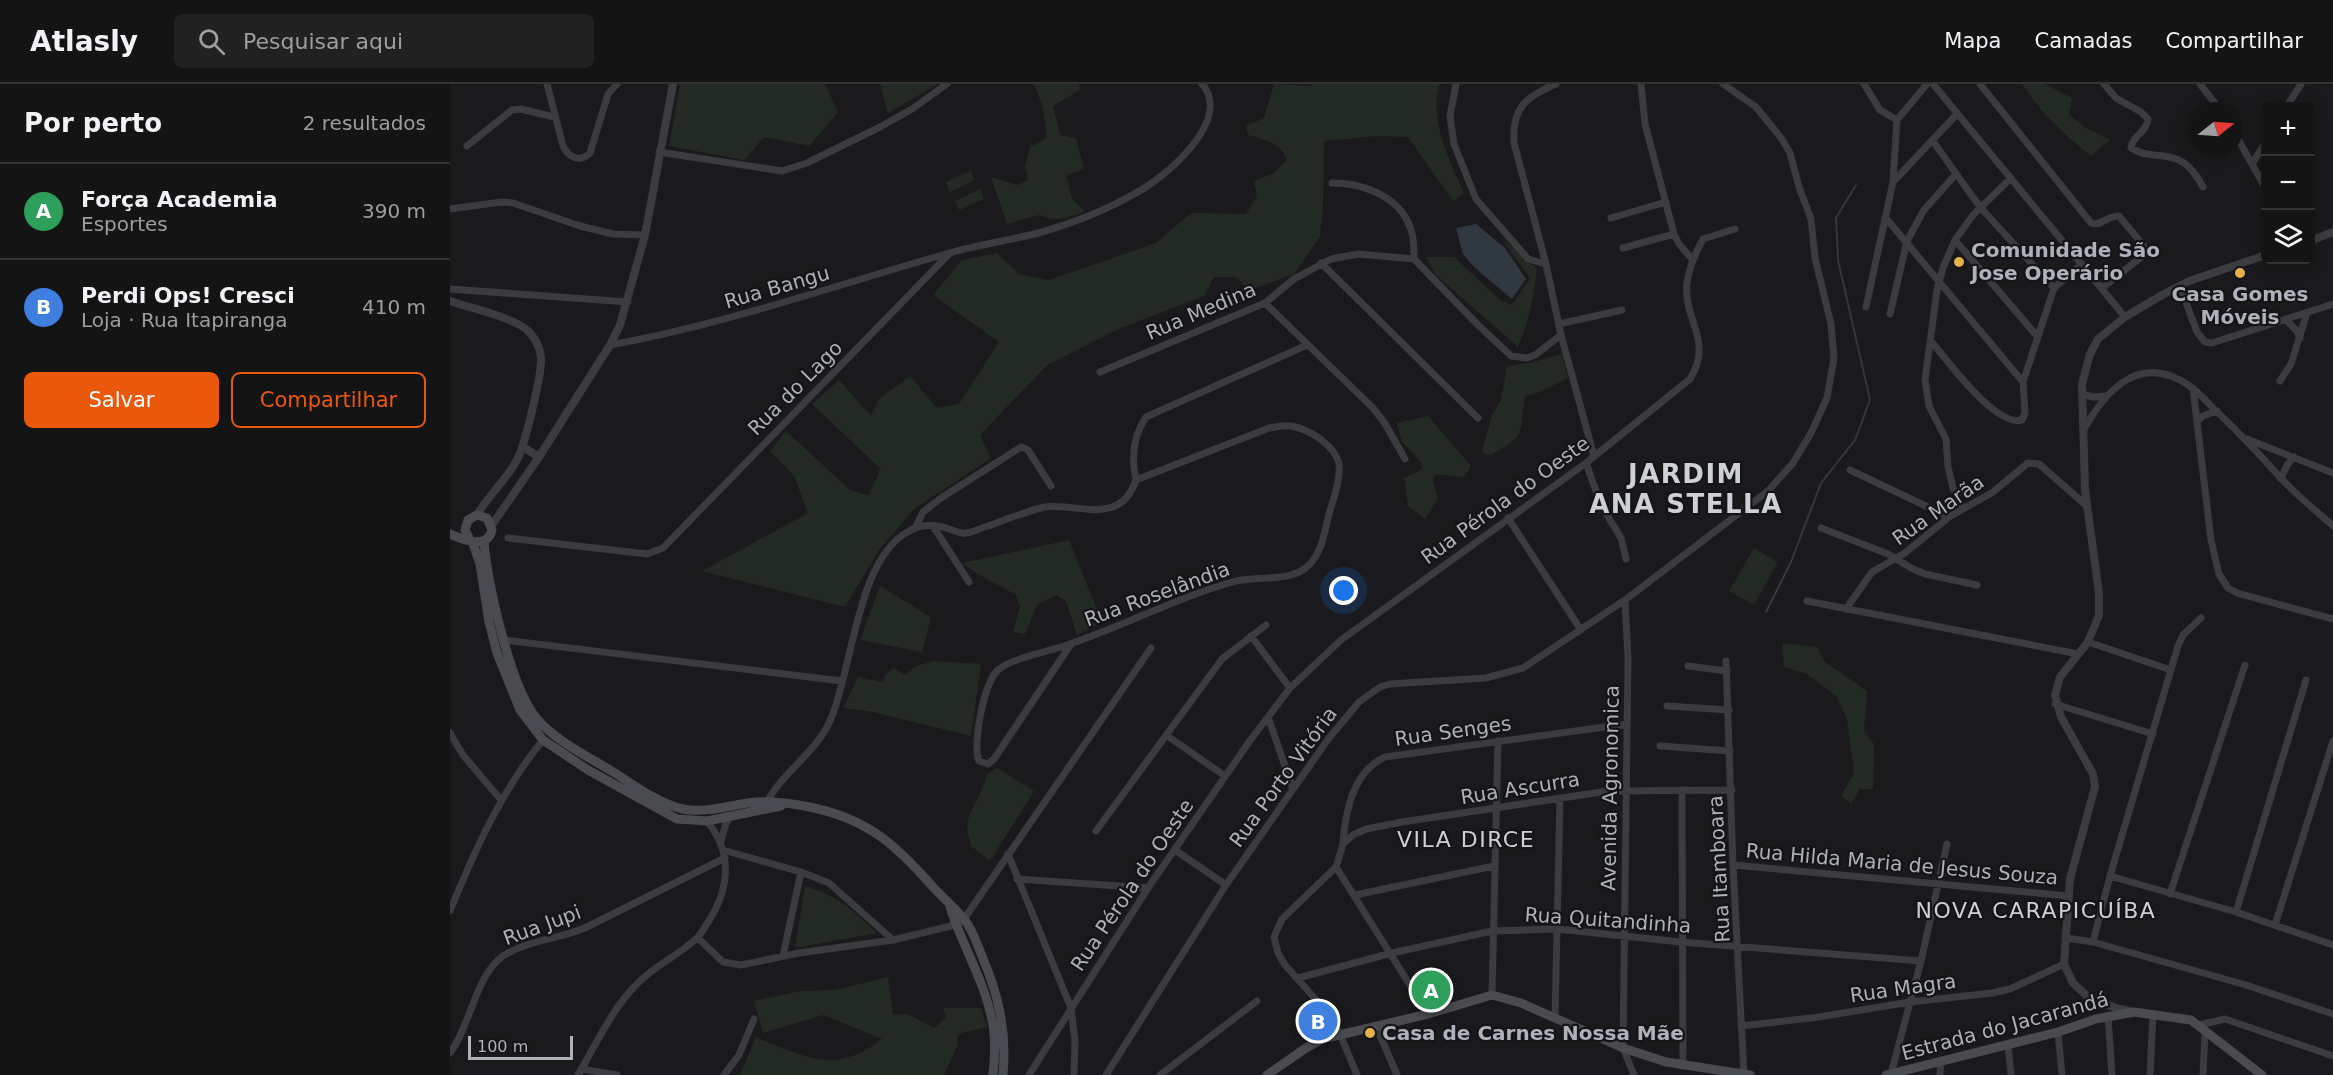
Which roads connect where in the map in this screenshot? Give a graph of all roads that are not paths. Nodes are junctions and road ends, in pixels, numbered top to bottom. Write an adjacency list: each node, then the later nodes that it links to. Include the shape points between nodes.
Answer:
1 (547, 84): 20 (street)
2 (617, 84): 20 (street, via 608,94 594,145 585,157 578,159 566,152)
3 (673, 84): 26 (street)
4 (948, 84): 26 (street, via 880,127 782,171)
5 (1202, 84): 47 (street, Rua Bangu, via 1211,100 1209,119 1173,166 1147,187 1041,232)
6 (1456, 84): 52 (street, via 1450,116 1454,144 1476,200 1528,259)
7 (1556, 84): 52 (street, via 1528,98 1520,107 1513,129)
8 (1641, 84): 34 (street, via 1645,124)
9 (1723, 84): 116 (street, Rua Porto Vitória, via 1755,107 1790,153 1811,219 1815,258 1832,324 1833,369 1827,398 1811,433 1779,479)
10 (1864, 84): 21 (street, via 1880,110)
11 (1927, 84): 21 (street)
12 (1933, 84): 19 (street)
13 (1980, 84): 57 (street, via 2093,224 2119,216 2146,251)
14 (2200, 84): 17 (street)
15 (2301, 84): 18 (street)
16 (2106, 85): 33 (street, via 2119,101 2148,119 2147,126 2132,143 2133,150 2177,158 2190,167)
17 (2214, 102)
18 (2290, 102)
19 (1957, 114): 22 (street); 29 (street)
20 (554, 117): 23 (street, via 513,110)
21 (1897, 120): 31 (street)
22 (1932, 140): 28 (street); 31 (street)
23 (466, 146)
24 (2243, 148): 27 (street)
25 (2261, 149): 27 (street)
26 (659, 152): 42 (street)
27 (2252, 164): 30 (street)
28 (1956, 174): 35 (street); 45 (street, via 1924,210)
29 (2011, 178): 35 (street); 53 (street)
30 (2261, 181)
31 (1893, 182): 37 (street)
32 (1332, 183): 49 (street, via 1363,186 1391,202 1408,223)
33 (2203, 187)
34 (1666, 202): 38 (street); 41 (street)
35 (1980, 207): 44 (street); 56 (street)
36 (450, 209): 42 (street, via 513,203 613,234)
37 (1885, 217): 45 (street); 63 (street)
38 (1611, 218)
39 (1735, 228): 50 (street, via 1703,239)
40 (2333, 232): 43 (street)
41 (1674, 234): 46 (street); 50 (street)
42 (645, 235): 60 (street)
43 (2315, 239)
44 (1955, 240): 54 (street); 71 (street)
45 (1907, 241): 54 (street); 66 (street)
46 (1623, 248)
47 (951, 252): 74 (street, Rua Bangu, via 747,314); 109 (street, Rua do Lago, via 663,548 647,554)
48 (2261, 256): 55 (street)
49 (1414, 260): 51 (street, Rua Medina, via 1358,254); 70 (street, via 1511,356 1535,355)
50 (1693, 260): 88 (street, Rua Pérola do Oeste, via 1687,282 1699,343 1696,369 1674,393)
51 (1322, 263): 61 (street, Rua Medina); 83 (street)
52 (1546, 264): 69 (street)
53 (2082, 264): 56 (street); 57 (street)
54 (1939, 281): 73 (street); 78 (street)
55 (2180, 286): 67 (street); 68 (street, via 2197,332 2205,342)
56 (2054, 288): 71 (street)
57 (2102, 288): 67 (street)
58 (450, 289): 60 (street)
59 (450, 301): 87 (street, via 526,328 539,347 540,371)
60 (628, 302): 74 (street)
61 (1265, 303): 75 (street); 76 (street, Rua Medina)
62 (2333, 304): 65 (street)
63 (1866, 306)
64 (1622, 310): 69 (street)
65 (2307, 313): 68 (street); 72 (street)
66 (1890, 314)
67 (2125, 317): 80 (street, via 2094,346)
68 (2286, 320): 72 (street)
69 (1559, 324): 70 (street)
70 (1561, 335): 88 (street)
71 (2037, 336): 78 (street)
72 (2300, 338): 77 (street)
73 (1931, 341): 78 (street, via 1980,397 1994,410 2016,421 2024,416); 99 (street, via 1925,380 1929,406 1946,439 1953,488)
74 (610, 345): 89 (street)
75 (1307, 345): 91 (street, via 1373,408); 96 (street, via 1146,417 1134,447)
76 (1100, 372)
77 (2280, 381)
78 (2023, 382)
79 (2193, 388): 81 (street, via 2173,377 2151,373 2126,380); 82 (street); 84 (street)
80 (2082, 394): 81 (street); 85 (street)
81 (2106, 396): 85 (street)
82 (2217, 411): 84 (street); 86 (street)
83 (1478, 418)
84 (2197, 421): 120 (street, via 2211,540 2223,583 2237,593)
85 (2083, 431): 98 (street)
86 (2245, 438): 90 (street); 95 (street)
87 (523, 447): 89 (street); 100 (street)
88 (1594, 456): 92 (street, Rua Pérola do Oeste)
89 (539, 457): 103 (street)
90 (2294, 457): 94 (street); 95 (street)
91 (1405, 459)
92 (1586, 463): 101 (street, Rua Pérola do Oeste); 112 (street, via 1601,505 1621,538)
93 (1850, 470): 102 (street)
94 (2333, 473)
95 (2281, 479): 105 (street)
96 (1136, 480): 104 (street, via 1126,499 1101,510 1044,507 965,534); 126 (street, Rua Roselândia, via 1283,426 1316,436 1328,446 1339,465 1322,542 1305,569 1239,580 1196,593)
97 (1051, 486): 106 (street, via 1028,450 1021,447 941,498 923,512)
98 (2086, 506): 99 (street, Rua Marãa, via 2039,464 2031,462 1993,492); 125 (street, via 2100,604)
99 (1963, 509): 102 (street, Rua Marãa)
100 (472, 518): 103 (main road, via 488,519); 108 (main road); 110 (main road, via 465,530)
101 (1508, 518): 122 (street); 136 (street, Rua Pérola do Oeste, via 1341,640)
102 (1949, 518): 113 (street, Rua Marãa)
103 (492, 525): 111 (main road, via 491,535)
104 (933, 526): 106 (street); 114 (street)
105 (2333, 526)
106 (915, 528): 135 (street, via 897,540 868,584)
107 (1821, 528): 113 (street)
108 (450, 534): 110 (main road)
109 (508, 538)
110 (471, 540): 111 (main road); 145 (main road, via 480,564 497,653 520,710)
111 (484, 542): 124 (main road)
112 (1626, 559)
113 (1896, 559): 115 (street, via 1925,574); 118 (street, Rua Marãa, via 1867,576)
114 (969, 582)
115 (1977, 585)
116 (1625, 600): 122 (street, Rua Porto Vitória); 141 (street, Avenida Agronomica)
117 (1807, 601): 118 (street)
118 (1846, 609): 128 (street)
119 (2201, 618): 132 (street, via 2183,635)
120 (2333, 619)
121 (1266, 625): 123 (street)
122 (1581, 630): 151 (street, Rua Porto Vitória, via 1508,674 1380,687 1345,717)
123 (1251, 636): 136 (street); 144 (street, via 1222,659)
124 (504, 640): 135 (street); 157 (main road, via 536,717 560,739 683,809)
125 (2088, 642): 128 (street); 132 (street)
126 (1071, 644): 126 (street, Rua Roselândia, via 994,759 988,764 979,761 976,747 992,677 1005,665)
127 (1151, 648): 167 (street)
128 (2078, 654): 137 (street, via 2057,682)
129 (1726, 661): 133 (street, Rua Itamboara)
130 (2245, 665): 178 (street)
131 (1688, 666): 133 (street)
132 (2171, 670): 143 (street)
133 (1727, 671): 139 (street, Rua Itamboara)
134 (2306, 680): 183 (street)
135 (842, 681): 157 (street, via 838,702 816,745 779,784)
136 (1290, 688): 140 (street, Rua Pérola do Oeste)
137 (2055, 704): 143 (street); 180 (street, via 2095,781)
138 (1667, 706): 139 (street)
139 (1728, 710): 149 (street, Rua Itamboara)
140 (1268, 717): 150 (street, Rua Pérola do Oeste); 151 (street)
141 (1627, 724): 146 (street, Rua Senges); 152 (street, Avenida Agronomica)
142 (450, 733): 156 (street)
143 (2153, 734): 173 (street)
144 (1166, 735): 150 (street); 161 (street)
145 (543, 740): 156 (street); 160 (main road, via 666,814 677,819)
146 (1498, 741): 158 (street); 163 (street, Rua Senges, via 1385,757 1367,767 1352,795)
147 (2333, 741): 186 (street)
148 (1660, 746): 149 (street)
149 (1730, 751): 154 (street, Rua Itamboara)
150 (1225, 776): 166 (street, Rua Pérola do Oeste)
151 (1293, 789): 176 (street, Rua Porto Vitória)
152 (1626, 789): 153 (street, Rua Ascurra); 155 (street, Rua Ascurra); 189 (street, Avenida Agronomica)
153 (1682, 790): 154 (street, Rua Ascurra); 193 (street)
154 (1732, 790): 169 (street, Rua Itamboara)
155 (1560, 798): 158 (street, Rua Ascurra); 187 (street)
156 (501, 800): 182 (street)
157 (766, 805): 159 (main road); 181 (main road, via 801,806 871,830 903,854)
158 (1496, 809): 163 (street, Rua Ascurra, via 1366,829); 170 (street)
159 (731, 816): 160 (main road); 162 (street)
160 (707, 821): 162 (street)
161 (1096, 831)
162 (721, 841): 165 (street)
163 (1343, 844): 171 (street)
164 (1947, 844): 175 (street)
165 (723, 850): 168 (street); 172 (street)
166 (1175, 850): 176 (street); 177 (street, Rua Pérola do Oeste)
167 (1008, 854): 174 (street); 184 (street)
168 (725, 858): 190 (street, via 718,905); 221 (street, Rua Jupi, via 570,935 503,956 487,974)
169 (1733, 865): 175 (street, Rua Hilda Maria de Jesus Souza); 196 (street, Rua Itamboara)
170 (1494, 866): 179 (street); 188 (street)
171 (1336, 867): 179 (street); 201 (street, via 1292,908 1276,929 1278,953)
172 (801, 872): 192 (street, via 829,883); 198 (street)
173 (2109, 876): 178 (street); 194 (street)
174 (1017, 879): 177 (street); 205 (street)
175 (1939, 883): 180 (street, Rua Hilda Maria de Jesus Souza); 199 (street)
176 (1226, 885): 234 (street, Rua Porto Vitória)
177 (1148, 888): 205 (street, Rua Pérola do Oeste)
178 (2170, 894): 183 (street)
179 (1355, 895): 197 (street)
180 (2068, 896): 191 (street)
181 (949, 905): 184 (main road); 185 (main road)
182 (450, 911)
183 (2236, 912): 186 (street)
184 (964, 919): 185 (street); 231 (main road, via 999,1001 1004,1032)
185 (955, 925): 192 (street); 230 (main road, via 992,1019)
186 (2275, 925): 195 (street)
187 (1557, 929): 188 (street, Rua Quitandinha); 189 (street, Rua Quitandinha); 211 (street)
188 (1492, 931): 197 (street, Rua Quitandinha); 202 (street)
189 (1624, 935): 193 (street, Rua Quitandinha); 220 (street, Avenida Agronomica)
190 (698, 938): 198 (street, via 730,964); 226 (street, via 652,969 621,1002)
191 (2066, 938): 194 (street); 200 (street)
192 (893, 940): 198 (street)
193 (1681, 942): 196 (street, Rua Quitandinha); 225 (street)
194 (2093, 942): 208 (street)
195 (2333, 945)
196 (1739, 946): 199 (street, Rua Quitandinha); 214 (street, Rua Itamboara)
197 (1392, 953): 201 (street, Rua Quitandinha); 207 (street)
198 (783, 956)
199 (1921, 961): 204 (street)
200 (2064, 964): 204 (street, Rua Magra, via 2010,989); 206 (street, Estrada do Jacarandá, via 2073,983 2088,997)
201 (1298, 978): 217 (street)
202 (1492, 995): 207 (main road); 211 (main road)
203 (1257, 1001): 235 (street)
204 (1910, 1002): 214 (street, Rua Magra); 227 (street)
205 (1071, 1008): 232 (street, Rua Pérola do Oeste); 233 (street)
206 (2134, 1012): 209 (main road, Estrada do Jacarandá); 210 (main road, Estrada do Jacarandá)
207 (1428, 1014): 213 (main road)
208 (2333, 1014)
209 (2153, 1015): 215 (main road, Estrada do Jacarandá, via 2183,1018); 247 (street)
210 (2108, 1016): 216 (main road, Estrada do Jacarandá); 246 (street)
211 (1555, 1018): 220 (main road)
212 (754, 1019): 229 (street, via 739,1055)
213 (1377, 1026): 217 (main road); 238 (street)
214 (1741, 1026): 240 (street, Rua Itamboara)
215 (2202, 1029): 218 (main road, Estrada do Jacarandá); 222 (street, via 2225,1019); 223 (street)
216 (2058, 1032): 219 (main road, Estrada do Jacarandá); 245 (street)
217 (1341, 1035): 236 (main road, via 1315,1043); 237 (street)
218 (2220, 1041): 223 (street); 249 (main road, Estrada do Jacarandá)
219 (2008, 1044): 224 (main road, Estrada do Jacarandá); 244 (street)
220 (1623, 1048): 225 (main road); 239 (street)
221 (450, 1053)
222 (2333, 1056)
223 (2204, 1057): 248 (street)
224 (1941, 1061): 227 (main road, Estrada do Jacarandá); 243 (street)
225 (1683, 1066): 240 (main road)
226 (580, 1072): 228 (street)
227 (1891, 1074): 242 (main road, Estrada do Jacarandá)
228 (617, 1075)
229 (724, 1075)
230 (993, 1075)
231 (1003, 1075)
232 (1029, 1075)
233 (1074, 1075)
234 (1106, 1075)
235 (1160, 1075)
236 (1267, 1075)
237 (1357, 1075)
238 (1397, 1075)
239 (1634, 1075)
240 (1744, 1075): 241 (main road)
241 (1750, 1075)
242 (1886, 1075)
243 (1940, 1075)
244 (2011, 1075)
245 (2062, 1075)
246 (2112, 1075)
247 (2150, 1075)
248 (2203, 1075)
249 (2262, 1075)

